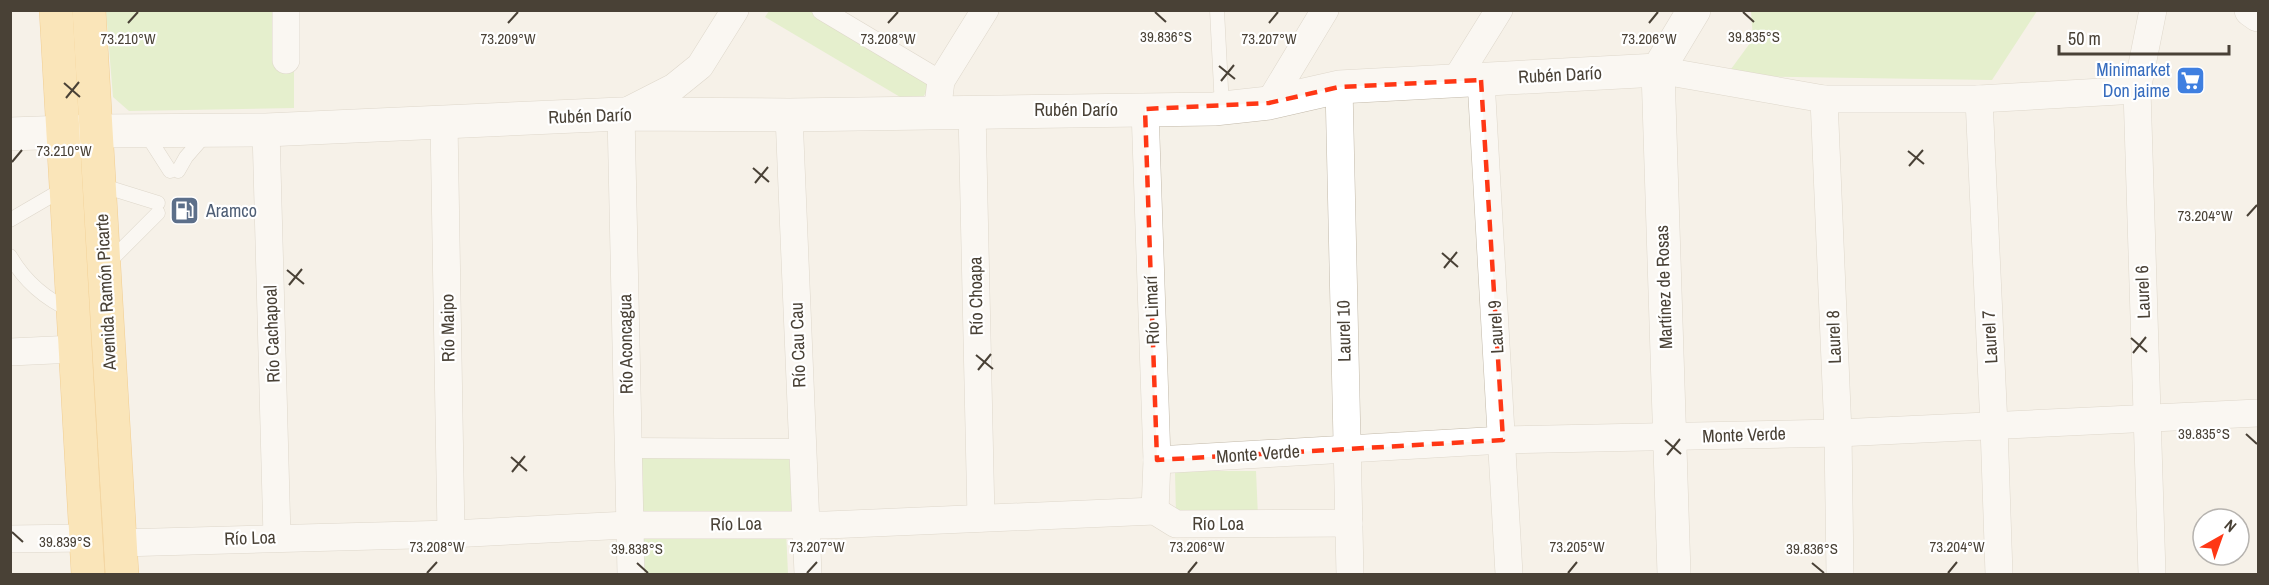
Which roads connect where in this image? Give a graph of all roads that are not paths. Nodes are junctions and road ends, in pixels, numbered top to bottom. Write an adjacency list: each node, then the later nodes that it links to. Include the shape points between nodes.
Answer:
1 (56, 10): 31 (highway, Avenida Ramón Picarte)
2 (89, 10): 28 (highway, Avenida Ramón Picarte)
3 (285, 10): 12 (street)
4 (735, 10): 24 (street, via 700,66 674,87)
5 (822, 10): 17 (street)
6 (985, 10): 17 (street)
7 (1216, 10): 21 (lane)
8 (1325, 10): 20 (street)
9 (1499, 10): 14 (street)
10 (1694, 10): 13 (street)
11 (2152, 10): 16 (street, Laurel 6)
12 (286, 60)
13 (1658, 70): 14 (street, Rubén Darío); 18 (street, Rubén Darío); 45 (street, Martínez de Rosas)
14 (1468, 80): 15 (street, Rubén Darío); 46 (street, Laurel 9)
15 (1339, 87): 20 (street, Rubén Darío); 48 (street, Laurel 10)
16 (2137, 90): 19 (street, Rubén Darío); 42 (street, Laurel 6)
17 (939, 97): 23 (street, Rubén Darío); 25 (street, Rubén Darío)
18 (1824, 99): 19 (street, Rubén Darío); 44 (street, Laurel 8)
19 (1979, 99): 43 (street, Laurel 7)
20 (1269, 103): 21 (street, Rubén Darío)
21 (1222, 108): 22 (street, Rubén Darío)
22 (1145, 109): 23 (street, Rubén Darío); 50 (street, Río Limarí)
23 (972, 111): 52 (street, Río Choapa)
24 (621, 114): 25 (street, Rubén Darío); 26 (street, Rubén Darío); 47 (street, Río Aconcagua)
25 (789, 115): 49 (street, Río Cau Cau)
26 (444, 122): 27 (street, Rubén Darío); 56 (street, Río Maipo)
27 (266, 130): 30 (street, Rubén Darío); 57 (street, Río Cachapoal)
28 (96, 131): 29 (street, Rubén Darío); 31 (street, Rubén Darío); 33 (highway, Avenida Ramón Picarte)
29 (144, 131): 30 (street, Rubén Darío); 30 (lane, via 174,171)
30 (209, 131)
31 (64, 132): 32 (street, Rubén Darío); 34 (highway, Avenida Ramón Picarte)
32 (10, 134)
33 (100, 185): 37 (highway, Avenida Ramón Picarte); 37 (lane, via 158,208)
34 (67, 187): 35 (lane); 38 (highway, Avenida Ramón Picarte)
35 (10, 220)
36 (10, 256): 38 (lane, via 41,294)
37 (104, 266): 60 (highway, Avenida Ramón Picarte)
38 (73, 312): 39 (highway, Avenida Ramón Picarte)
39 (75, 349): 40 (street); 58 (highway, Avenida Ramón Picarte)
40 (10, 352)
41 (2259, 413): 42 (street, Monte Verde)
42 (2147, 418): 43 (street, Monte Verde); 70 (street, Laurel 6)
43 (1994, 426): 44 (street, Monte Verde); 69 (street, Laurel 7)
44 (1838, 432): 45 (street, Monte Verde); 68 (street, Laurel 8)
45 (1669, 437): 46 (street, Monte Verde); 67 (street, Martínez de Rosas)
46 (1503, 440): 48 (street, Monte Verde); 66 (street, Laurel 9)
47 (628, 448): 49 (street); 55 (street, Río Aconcagua)
48 (1347, 448): 50 (street, Monte Verde); 53 (street, Laurel 10)
49 (802, 449): 54 (street, Río Cau Cau)
50 (1157, 460): 51 (street, Río Limarí)
51 (1155, 511): 52 (street, Río Loa); 53 (street, Río Loa, via 1176,524)
52 (981, 518): 54 (street, Río Loa)
53 (1348, 523): 65 (street, Laurel 10)
54 (805, 524): 55 (street, Río Loa); 64 (street, Río Cau Cau)
55 (628, 525): 56 (street, Río Loa); 63 (street, Río Aconcagua)
56 (451, 534): 57 (street, Río Loa)
57 (277, 537): 60 (street, Río Loa)
58 (85, 538): 59 (street); 61 (highway, Avenida Ramón Picarte)
59 (10, 539)
60 (120, 543): 62 (highway, Avenida Ramón Picarte)
61 (88, 574)
62 (122, 574)
63 (631, 574)
64 (808, 574)
65 (1350, 574)
66 (1509, 574)
67 (1674, 574)
68 (1840, 574)
69 (1999, 574)
70 (2152, 574)

